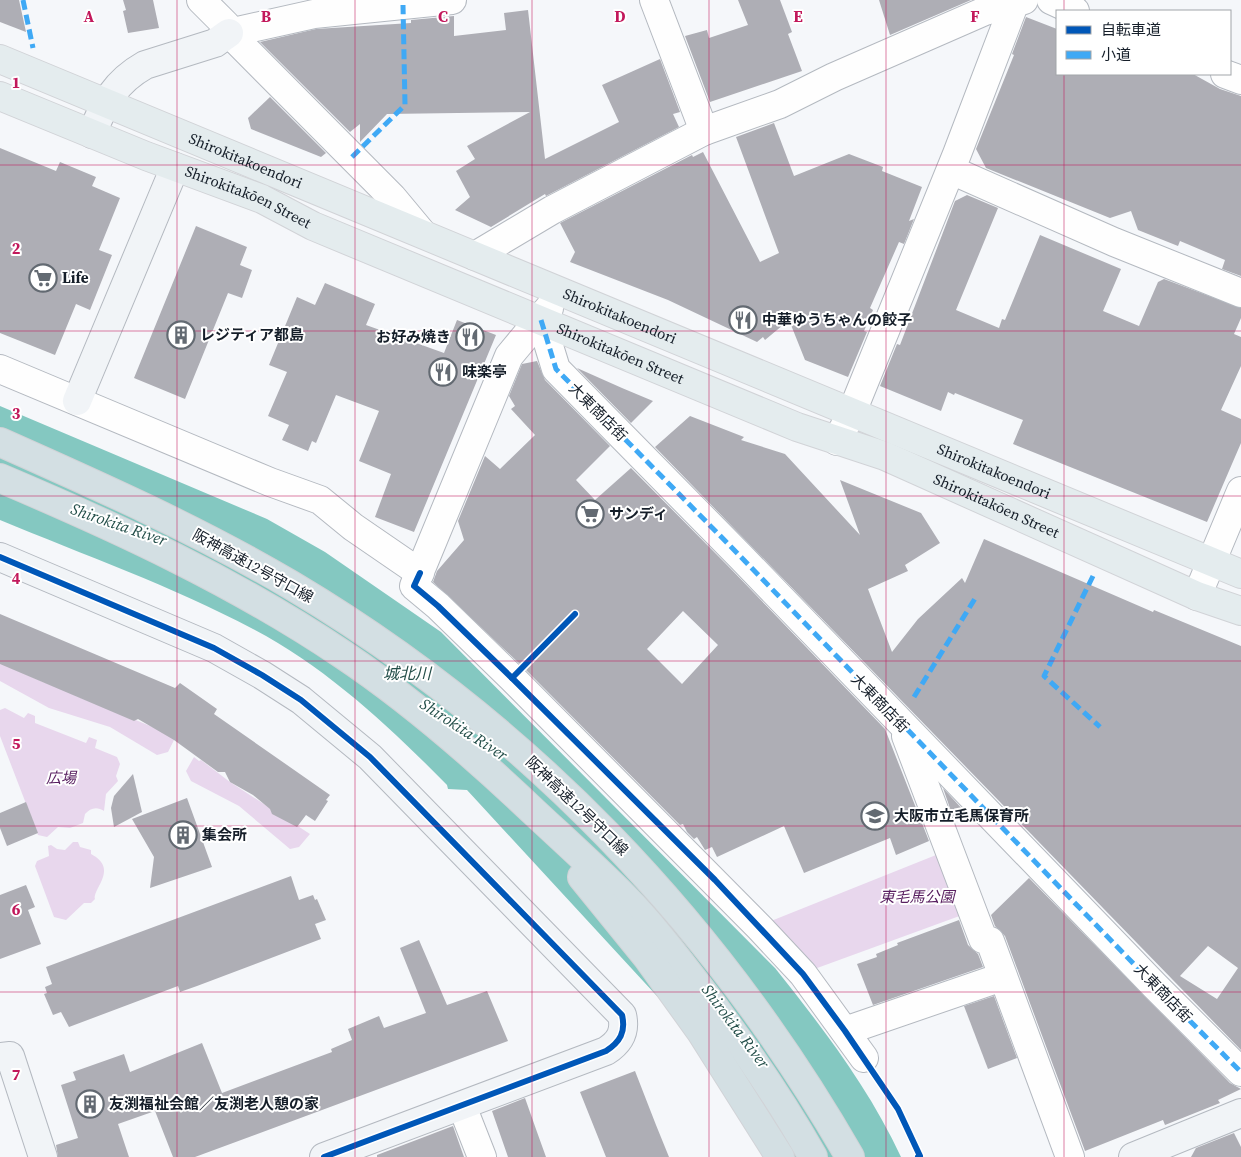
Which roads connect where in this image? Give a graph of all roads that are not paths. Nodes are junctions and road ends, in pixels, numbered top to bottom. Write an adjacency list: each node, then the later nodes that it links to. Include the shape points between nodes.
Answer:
1 (201, 0): 7 (street, via 226,25)
2 (452, 0): 7 (street, via 314,14)
3 (654, 0): 13 (street)
4 (1051, 0): 6 (street)
5 (1020, 1): 13 (street, via 985,11 780,104); 16 (street)
6 (1073, 10)
7 (229, 33): 12 (street, via 215,43 145,65 120,84); 17 (street, via 392,197)
8 (0, 59): 12 (main road, Shirokitakoendori)
9 (1228, 75): 10 (street)
10 (1241, 80)
11 (0, 96): 14 (main road, Shirokitakōen Street)
12 (105, 102): 14 (street); 17 (main road, Shirokitakoendori)
13 (704, 131): 18 (street, via 552,210)
14 (92, 134): 15 (main road, Shirokitakōen Street)
15 (175, 167): 21 (main road, Shirokitakōen Street, via 262,200 313,226); 23 (street)
16 (951, 170): 20 (street, via 1114,242); 24 (street)
17 (422, 233): 18 (main road, Shirokitakoendori)
18 (475, 256): 19 (main road, Shirokitakoendori)
19 (560, 292): 21 (street); 24 (main road, Shirokitakoendori)
20 (1241, 292)
21 (541, 320): 25 (main road, Shirokitakōen Street); 31 (street, via 509,356); 35 (street, 大東商店街, via 556,369)
22 (0, 369): 23 (street)
23 (77, 401): 31 (street, via 320,500)
24 (852, 412): 25 (street); 30 (main road, Shirokitakoendori)
25 (837, 441): 33 (main road, Shirokitakōen Street, via 885,456)
26 (0, 442): 51 (highway, 阪神高速12号守口線, via 157,513 292,586 421,670 482,718 597,823 650,878 698,935 778,1040)
27 (0, 478): 36 (highway, 阪神高速12号守口線, via 142,542 276,613 402,696)
28 (1241, 491): 30 (street)
29 (0, 557): 42 (street, via 214,648 301,700 370,757 620,1012 623,1033 618,1042 606,1051)
30 (1211, 562): 32 (main road, Shirokitakoendori); 33 (street)
31 (420, 573): 38 (street, via 414,586 512,678 715,880 803,974)
32 (1241, 574)
33 (1197, 596): 34 (main road, Shirokitakōen Street)
34 (1241, 612)
35 (902, 726): 37 (street, via 983,939 990,941); 41 (street, 大東商店街)
36 (516, 795): 49 (highway, via 658,972 701,1032); 50 (highway, 阪神高速12号守口線, via 626,900 676,958 751,1058)
37 (1002, 977): 38 (street); 52 (street)
38 (846, 1031): 40 (street)
39 (0, 1058): 46 (street, via 10,1056)
40 (864, 1058)
41 (1241, 1072)
42 (462, 1106): 44 (street); 48 (street)
43 (1241, 1113): 45 (street)
44 (367, 1150): 47 (street)
45 (1171, 1150): 53 (street)
46 (43, 1157)
47 (324, 1157)
48 (482, 1157)
49 (780, 1157)
50 (813, 1157)
51 (850, 1157)
52 (1070, 1157)
53 (1133, 1157)

